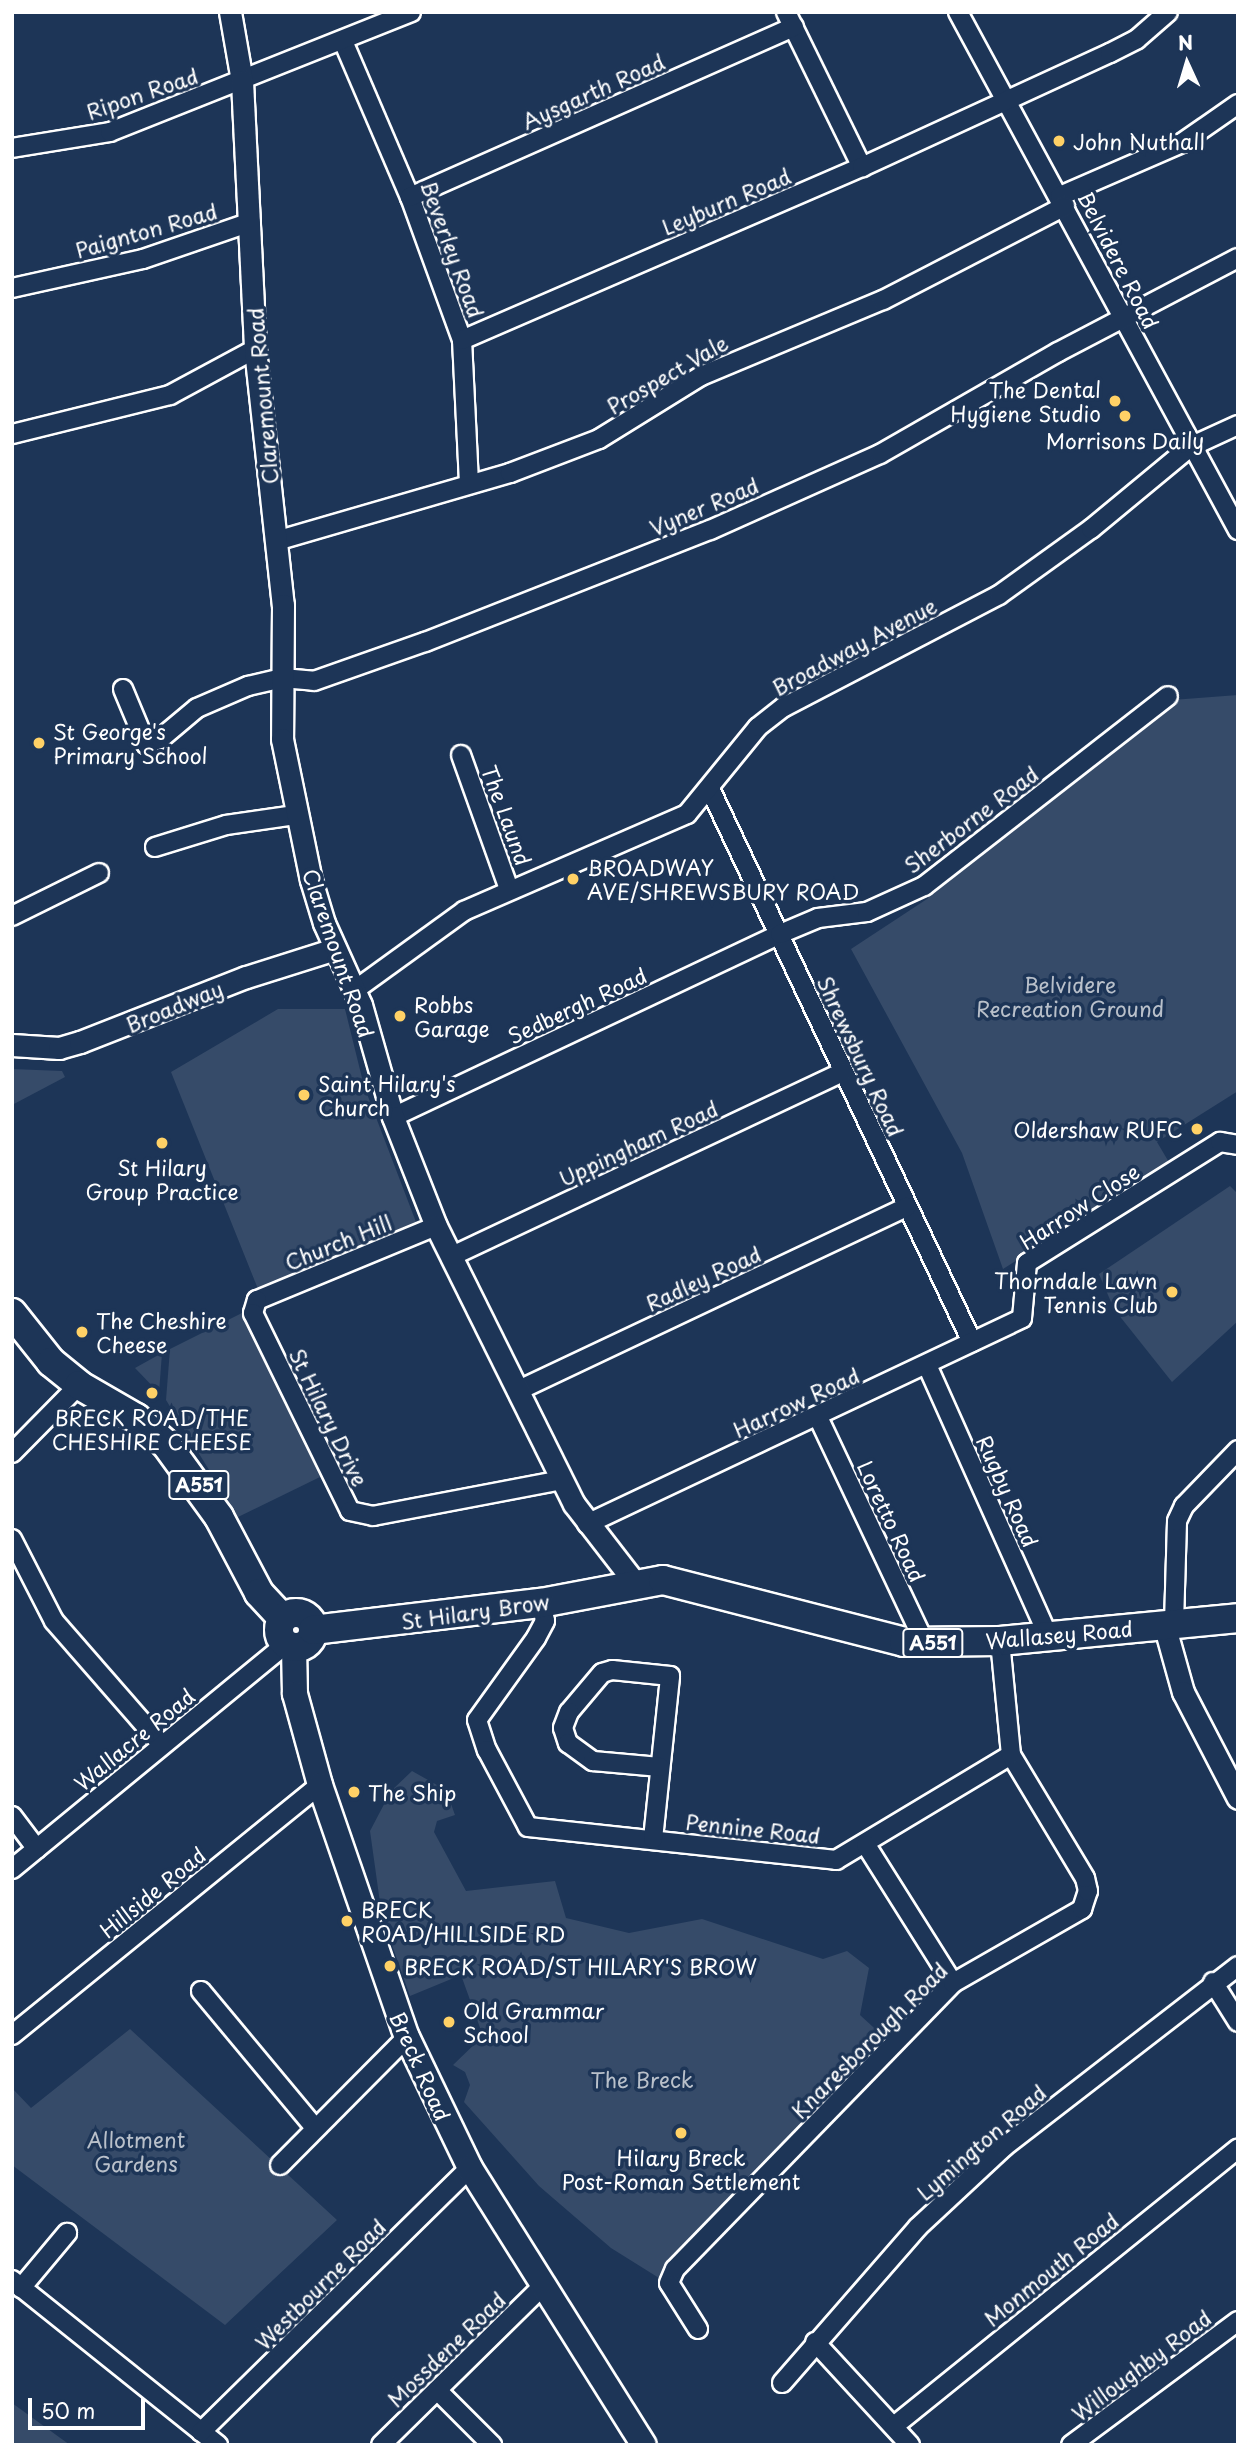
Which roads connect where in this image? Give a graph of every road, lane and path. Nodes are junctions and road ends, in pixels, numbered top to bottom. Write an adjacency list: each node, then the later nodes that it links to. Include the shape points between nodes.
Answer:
1 (230, 12): 7 (street, Claremount Road)
2 (958, 12): 8 (street, Belvidere Road)
3 (1167, 12): 8 (street, Leyburn Road, via 1137,39)
4 (406, 13): 6 (street, Ripon Road)
5 (790, 20): 11 (street); 12 (street, Aysgarth Road)
6 (343, 41): 7 (street, Ripon Road); 12 (street, Beverley Road)
7 (243, 81): 10 (street, Ripon Road, via 110,132); 14 (street, Claremount Road)
8 (1006, 101): 11 (street, Leyburn Road); 13 (street, Belvidere Road)
9 (1238, 104): 13 (street, Prospect Vale, via 1182,143)
10 (12, 148)
11 (862, 167): 18 (street, Leyburn Road)
12 (410, 197): 18 (street, Beverley Road)
13 (1063, 201): 17 (street, Belvidere Road); 23 (street, Prospect Vale, via 895,294 701,376 599,439)
14 (251, 222): 16 (street, Paignton Road, via 144,260); 19 (street, Claremount Road)
15 (1238, 258): 17 (street, Vyner Road)
16 (12, 288)
17 (1122, 317): 22 (street, Belvidere Road); 26 (street, Vyner Road, via 880,454 710,530 314,681)
18 (462, 340): 23 (street, Beverley Road)
19 (256, 349): 21 (street, via 170,395); 25 (street, Claremount Road)
20 (1238, 425): 22 (street, Broadway Avenue)
21 (12, 434)
22 (1190, 447): 24 (street, Belvidere Road); 30 (street, Broadway Avenue, via 1091,529 999,595 784,707 738,749)
23 (470, 484): 25 (street, Prospect Vale)
24 (1238, 530)
25 (276, 541): 26 (street, Claremount Road, via 283,605)
26 (282, 678): 27 (street, Vyner Road, via 248,686 197,708 160,739 146,744); 31 (street, Claremount Road, via 282,739)
27 (123, 689)
28 (1168, 696): 36 (street, Sherborne Road, via 924,886 867,912 818,918)
29 (461, 755): 34 (street, The Laund)
30 (710, 789): 34 (street, Broadway Avenue, via 687,814); 36 (street, Shrewsbury Road)
31 (295, 815): 32 (street, via 226,825); 37 (street, Claremount Road)
32 (155, 847)
33 (99, 873): 35 (street)
34 (509, 889): 38 (street, Broadway Avenue, via 464,911)
35 (12, 916)
36 (780, 934): 40 (street, Shrewsbury Road); 41 (street, Sedbergh Road)
37 (335, 949): 38 (street, Claremount Road); 39 (street, Broadway, via 246,977 80,1042 59,1048)
38 (355, 990): 41 (street, Claremount Road)
39 (12, 1045)
40 (843, 1072): 43 (street, Shrewsbury Road); 45 (street, Uppingham Road)
41 (393, 1117): 44 (street, Claremount Road)
42 (1238, 1145): 48 (street, Harrow Close, via 1220,1142 1027,1263)
43 (907, 1207): 49 (street, Shrewsbury Road); 52 (street, Radley Road)
44 (436, 1226): 45 (street, Claremount Road); 46 (street, Church Hill)
45 (452, 1256): 52 (street, Claremount Road)
46 (257, 1300): 56 (street, St Hilary Drive, via 253,1313 350,1511 373,1516)
47 (12, 1313): 51 (main road, A551, via 51,1362)
48 (1022, 1318): 49 (street, Harrow Road)
49 (972, 1342): 50 (street, Harrow Road)
50 (927, 1366): 53 (street, Harrow Road); 64 (street, Rugby Road)
51 (79, 1385): 55 (street); 63 (main road, A551, via 136,1418 166,1444 219,1517 259,1593)
52 (517, 1391): 56 (street, Claremount Road)
53 (818, 1417): 57 (street, Harrow Road); 66 (street, Loretto Road)
54 (1238, 1450): 62 (street, via 1184,1506 1177,1521)
55 (12, 1454)
56 (562, 1480): 57 (street, Claremount Road)
57 (587, 1524): 59 (street, Claremount Road)
58 (12, 1539): 67 (street, via 54,1621)
59 (635, 1583): 60 (main road, St Hilary Brow / A551); 66 (main road, Wallasey Road / A551, via 663,1580 791,1616)
60 (541, 1603): 63 (main road, St Hilary Brow / A551); 73 (street, Pennine Road, via 545,1620 536,1638 477,1720 486,1750 528,1827)
61 (1238, 1618): 62 (main road, Wallasey Road / A551)
62 (1169, 1623): 64 (main road, Wallasey Road / A551); 71 (street, via 1183,1692)
63 (294, 1635): 67 (street, Wallacre Road); 70 (main road, Breck Road, via 295,1693)
64 (1048, 1635): 65 (main road, Wallasey Road / A551)
65 (1000, 1641): 66 (main road, Wallasey Road / A551); 68 (street, Knaresborough Road)
66 (925, 1643)
67 (162, 1745): 75 (street, Wallacre Road)
68 (1011, 1755): 74 (street, Pennine Road); 79 (street, Knaresborough Road, via 1085,1878 1088,1891 1082,1909)
69 (660, 1767): 69 (street, via 670,1676 602,1673 569,1712 564,1728 568,1743 593,1761); 73 (street)
70 (320, 1785): 82 (street, Hillside Road); 83 (main road, Breck Road)
71 (1238, 1798)
72 (12, 1816): 75 (street)
73 (653, 1839): 74 (street, Pennine Road, via 836,1860)
74 (866, 1845): 79 (street)
75 (37, 1849): 76 (street, Wallacre Road)
76 (12, 1869)
77 (1238, 1966): 78 (street, Lymington Road)
78 (1213, 1982): 81 (street); 93 (street, Lymington Road, via 1004,2147 918,2227)
79 (953, 1983): 92 (street, Knaresborough Road, via 670,2275 669,2283)
80 (201, 1991): 84 (street)
81 (1238, 2022)
82 (12, 2035)
83 (407, 2037): 84 (street); 87 (main road, Breck Road)
84 (315, 2128): 86 (street)
85 (1238, 2148): 96 (street, Monmouth Road)
86 (280, 2165)
87 (470, 2168): 90 (main road, Breck Road); 97 (street, Westbourne Road)
88 (67, 2234): 89 (street)
89 (17, 2284): 97 (street)
90 (544, 2285): 95 (street, Mossdene Road); 98 (main road, Breck Road)
91 (1238, 2321): 103 (street, Willoughby Road)
92 (698, 2329)
93 (815, 2342): 94 (street, Lymington Road); 96 (street)
94 (782, 2383)
95 (437, 2390): 100 (street, Mossdene Road); 101 (street)
96 (894, 2426): 102 (street)
97 (201, 2432): 99 (street)
98 (637, 2439)
99 (218, 2445)
100 (381, 2445)
101 (492, 2445)
102 (910, 2445)
103 (1071, 2445)

